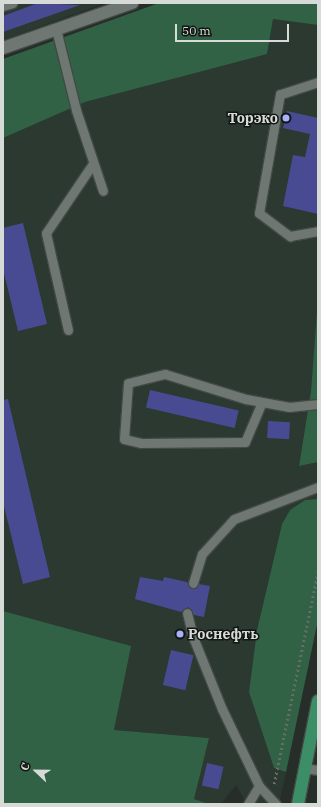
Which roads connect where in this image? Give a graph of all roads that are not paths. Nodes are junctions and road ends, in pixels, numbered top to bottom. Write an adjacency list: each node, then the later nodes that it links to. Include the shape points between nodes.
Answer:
1 (13, 3): 3 (lane)
2 (132, 3): 4 (street)
3 (3, 6)
4 (56, 29): 5 (street); 7 (lane)
5 (3, 48)
6 (318, 82): 9 (lane, via 280,94 259,213 290,236)
7 (92, 165): 8 (lane); 10 (lane, via 46,233)
8 (103, 191)
9 (318, 231)
10 (68, 330)
11 (262, 402): 11 (lane, via 165,374 128,383 124,439 141,443 245,442); 12 (lane, via 289,407)
12 (318, 404)
13 (318, 487): 14 (lane, via 234,519 202,554)
14 (193, 583)
15 (187, 613): 19 (lane, via 193,637 222,708)
16 (318, 701): 17 (main road)
17 (304, 768): 18 (lane); 22 (main road)
18 (318, 770)
19 (259, 786): 20 (lane); 21 (lane)
20 (274, 802)
21 (248, 804)
22 (298, 804)

